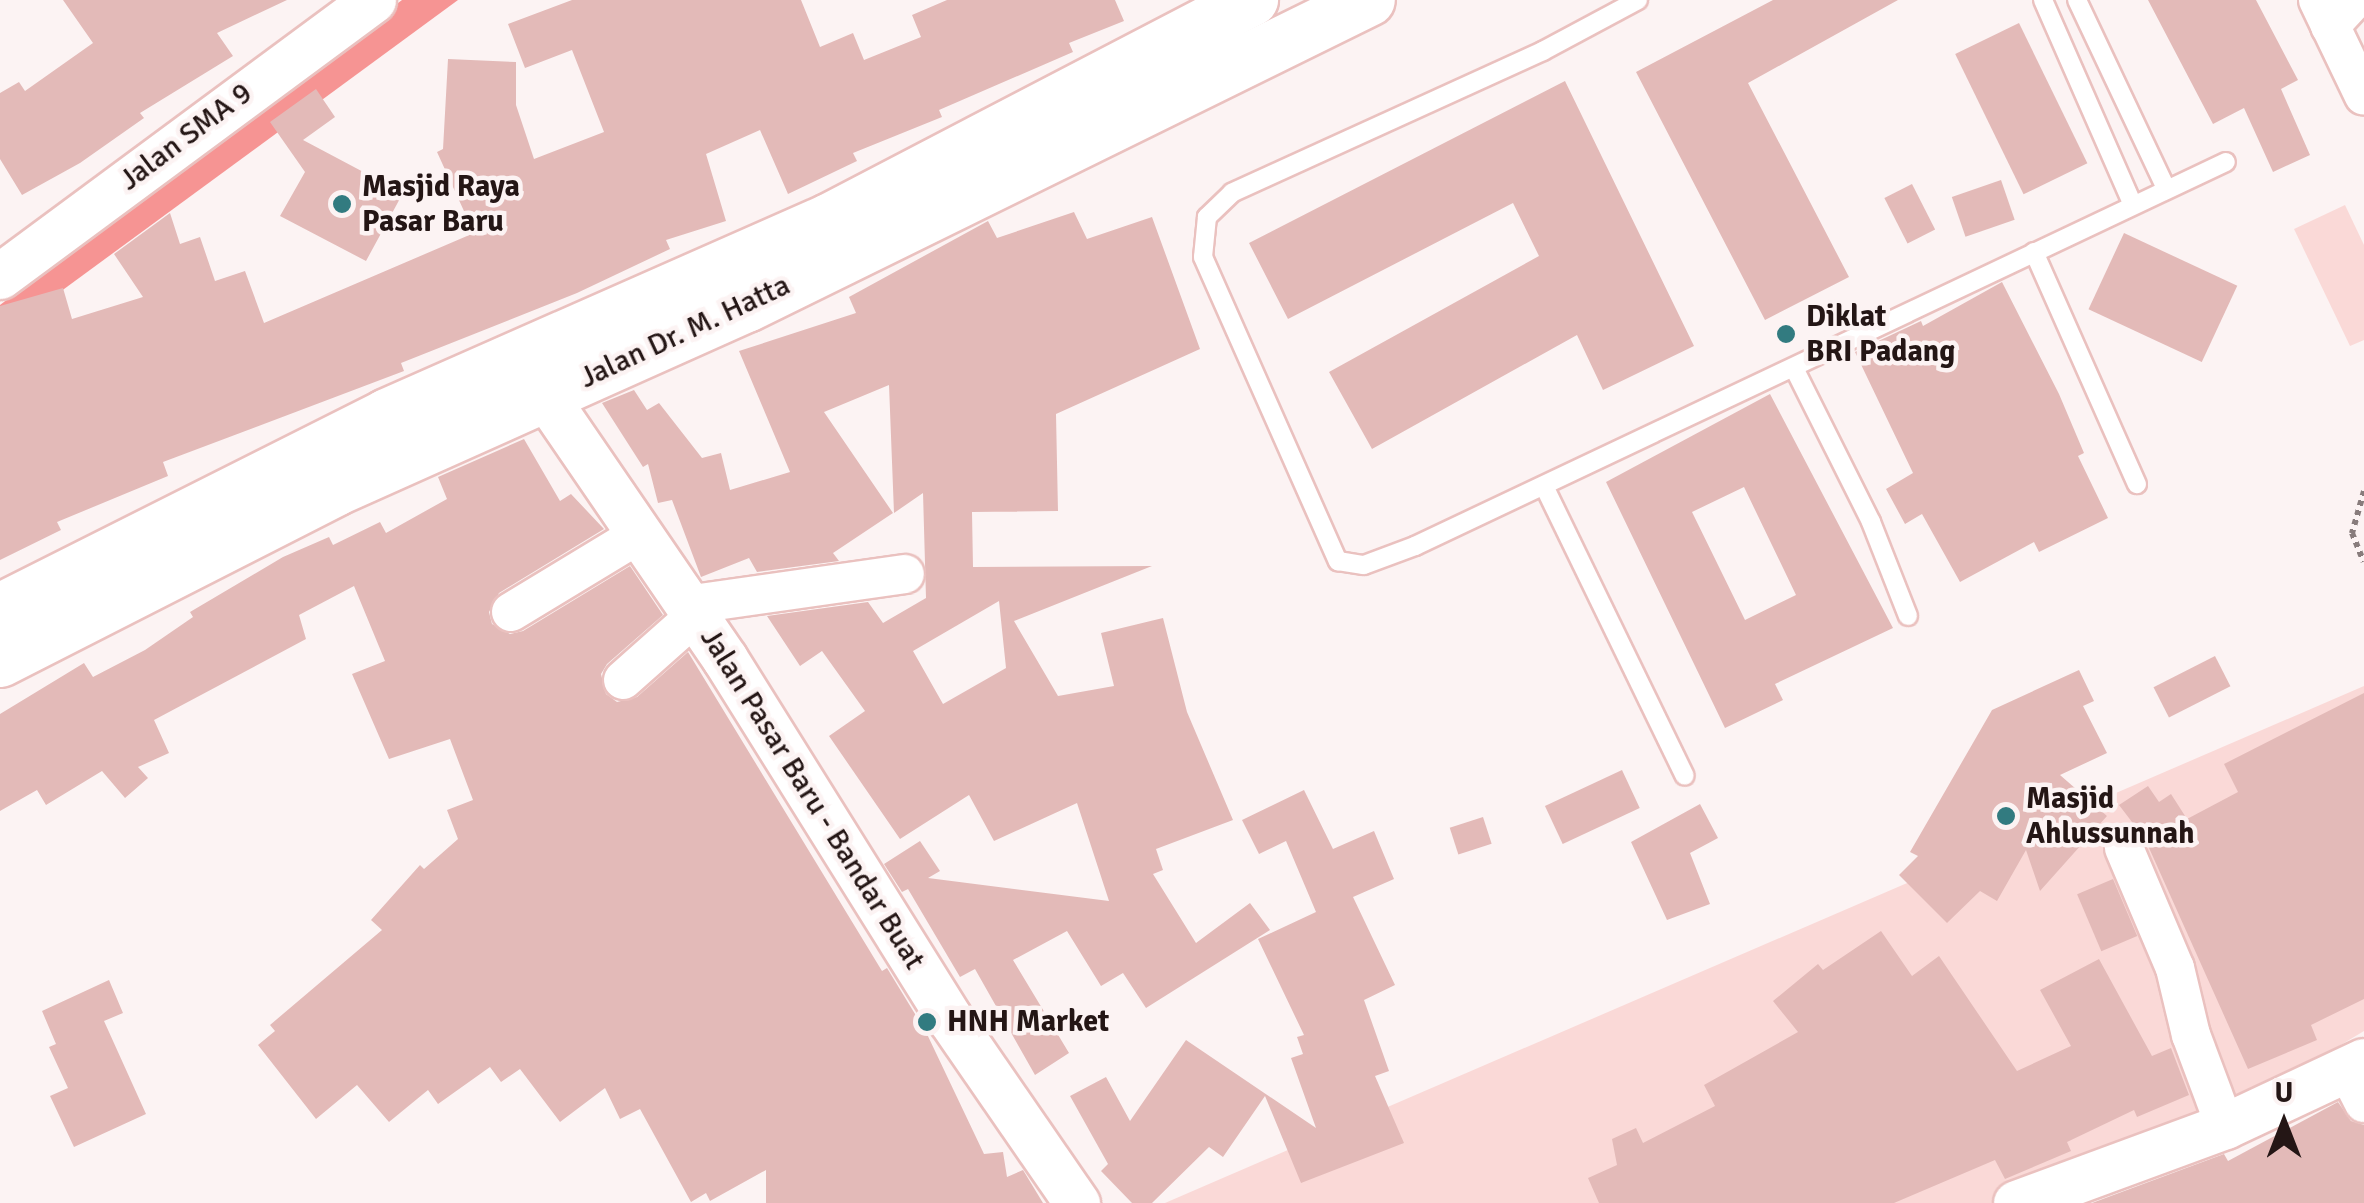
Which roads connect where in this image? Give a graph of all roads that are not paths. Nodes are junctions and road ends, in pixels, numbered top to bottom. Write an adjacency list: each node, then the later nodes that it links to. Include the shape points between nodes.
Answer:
1 (373, 0): 14 (street, Jalan SMA 9)
2 (1252, 0): 9 (main road, Jalan Dr. M. Hatta)
3 (1370, 0): 9 (main road, Jalan Dr. M. Hatta)
4 (1638, 0): 18 (lane, via 1232,192 1207,217 1202,233 1204,257 1338,561 1364,565)
5 (2043, 0): 12 (lane)
6 (2077, 0): 11 (lane)
7 (2334, 9): 8 (street)
8 (2364, 96)
9 (1023, 146): 16 (main road, Jalan Dr. M. Hatta); 21 (main road, Jalan Dr. M. Hatta, via 830,220 388,415)
10 (2226, 162): 11 (lane)
11 (2166, 188): 12 (lane)
12 (2132, 203): 13 (lane)
13 (2034, 252): 15 (lane); 17 (lane)
14 (0, 276)
15 (1795, 370): 18 (lane); 24 (lane, via 1872,522)
16 (545, 396): 19 (street, Jalan Pasar Baru - Bandar Buat); 25 (main road, Jalan Dr. M. Hatta, via 335,490)
17 (2137, 484)
18 (1544, 486): 27 (lane)
19 (638, 536): 22 (street, Jalan Pasar Baru - Bandar Buat); 23 (street)
20 (905, 574): 22 (street)
21 (0, 610)
22 (691, 610): 26 (street); 31 (street, Jalan Pasar Baru - Bandar Buat, via 950,1020)
23 (511, 612)
24 (1908, 616)
25 (0, 661)
26 (623, 680)
27 (1685, 776)
28 (2124, 848): 30 (street, via 2175,968)
29 (2358, 1078): 30 (street)
30 (2225, 1126): 32 (street)
31 (1077, 1203)
32 (2016, 1203)

